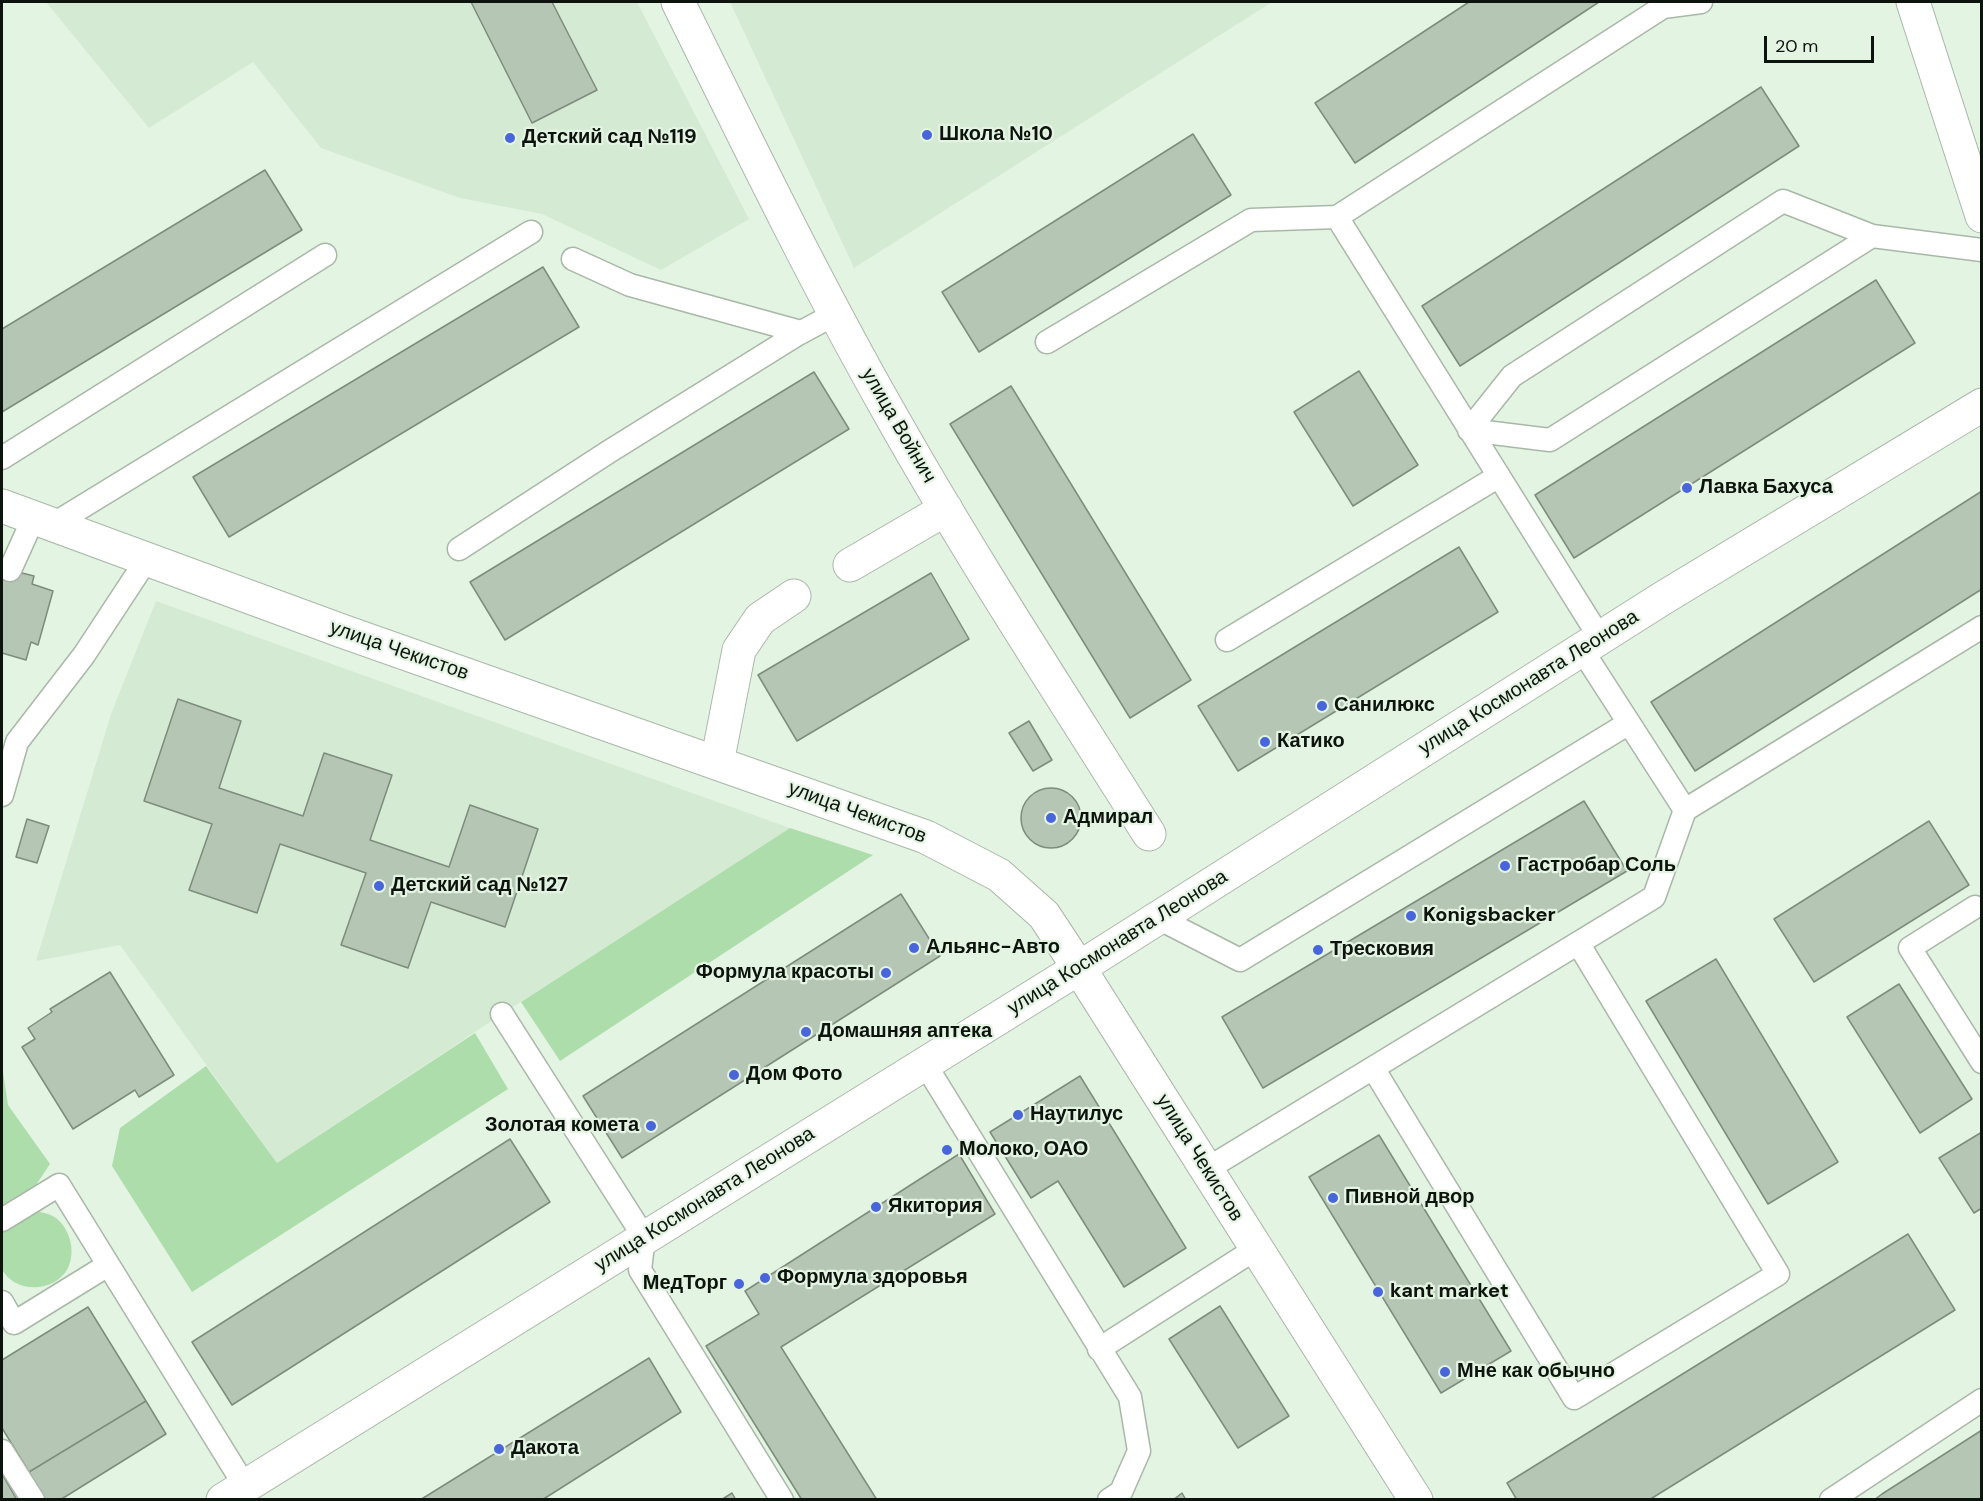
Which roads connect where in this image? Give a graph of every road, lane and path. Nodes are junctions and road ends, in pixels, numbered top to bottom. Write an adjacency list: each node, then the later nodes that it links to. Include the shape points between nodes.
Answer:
1 (678, 2): 11 (street, улица Войнич)
2 (1701, 2): 5 (lane, via 1663,7)
3 (1913, 2): 4 (street)
4 (1979, 196)
5 (1337, 217): 13 (lane, via 1251,220); 15 (lane)
6 (531, 232): 20 (lane)
7 (1872, 236): 8 (lane); 15 (lane, via 1550,440); 15 (lane, via 1783,201 1512,376)
8 (1982, 250)
9 (325, 255): 16 (lane)
10 (573, 259): 12 (lane, via 630,285)
11 (835, 314): 12 (lane); 19 (street, улица Войнич)
12 (801, 332): 21 (lane)
13 (1047, 342)
14 (1982, 405): 28 (street, улица Космонавта Леонова)
15 (1469, 430): 17 (lane)
16 (2, 458)
17 (1499, 476): 27 (lane); 28 (lane)
18 (2, 506): 20 (street, улица Чекистов)
19 (946, 509): 23 (street); 34 (street, улица Войнич)
20 (44, 521): 22 (street, улица Чекистов); 24 (lane)
21 (459, 549)
22 (147, 559): 30 (lane, via 84,655); 31 (street, улица Чекистов)
23 (850, 565)
24 (10, 570)
25 (794, 597): 31 (street, via 760,619 739,650)
26 (1982, 627): 33 (lane)
27 (1227, 640)
28 (1591, 644): 29 (lane); 36 (street, улица Космонавта Леонова)
29 (1629, 723): 33 (lane); 36 (lane, via 1239,960)
30 (9, 740): 32 (lane)
31 (717, 763): 38 (street, улица Чекистов, via 926,837 999,875 1044,915)
32 (2, 795)
33 (1685, 810): 37 (lane, via 1654,897)
34 (1149, 834)
35 (1975, 907): 40 (lane, via 1910,948)
36 (1158, 918): 38 (street, улица Космонавта Леонова)
37 (1578, 943): 42 (lane); 42 (lane, via 1778,1274 1768,1281 1574,1398)
38 (1079, 968): 41 (street, улица Космонавта Леонова); 43 (street, улица Чекистов)
39 (502, 1014): 45 (lane)
40 (1982, 1062)
41 (925, 1064): 45 (street, улица Космонавта Леонова); 49 (lane)
42 (1373, 1068): 43 (lane)
43 (1207, 1169): 46 (street, улица Чекистов)
44 (2, 1220): 47 (lane, via 59,1185)
45 (644, 1237): 52 (street, улица Космонавта Леонова); 54 (lane, via 640,1270)
46 (1257, 1248): 49 (lane); 56 (street, улица Чекистов)
47 (108, 1265): 48 (lane, via 14,1323); 52 (lane)
48 (2, 1302)
49 (1099, 1349): 55 (lane, via 1130,1397 1139,1451 1121,1492)
50 (1982, 1400): 57 (lane)
51 (2, 1451): 53 (lane)
52 (234, 1493)
53 (33, 1500)
54 (782, 1500)
55 (1109, 1500)
56 (1416, 1500)
57 (1831, 1500)

